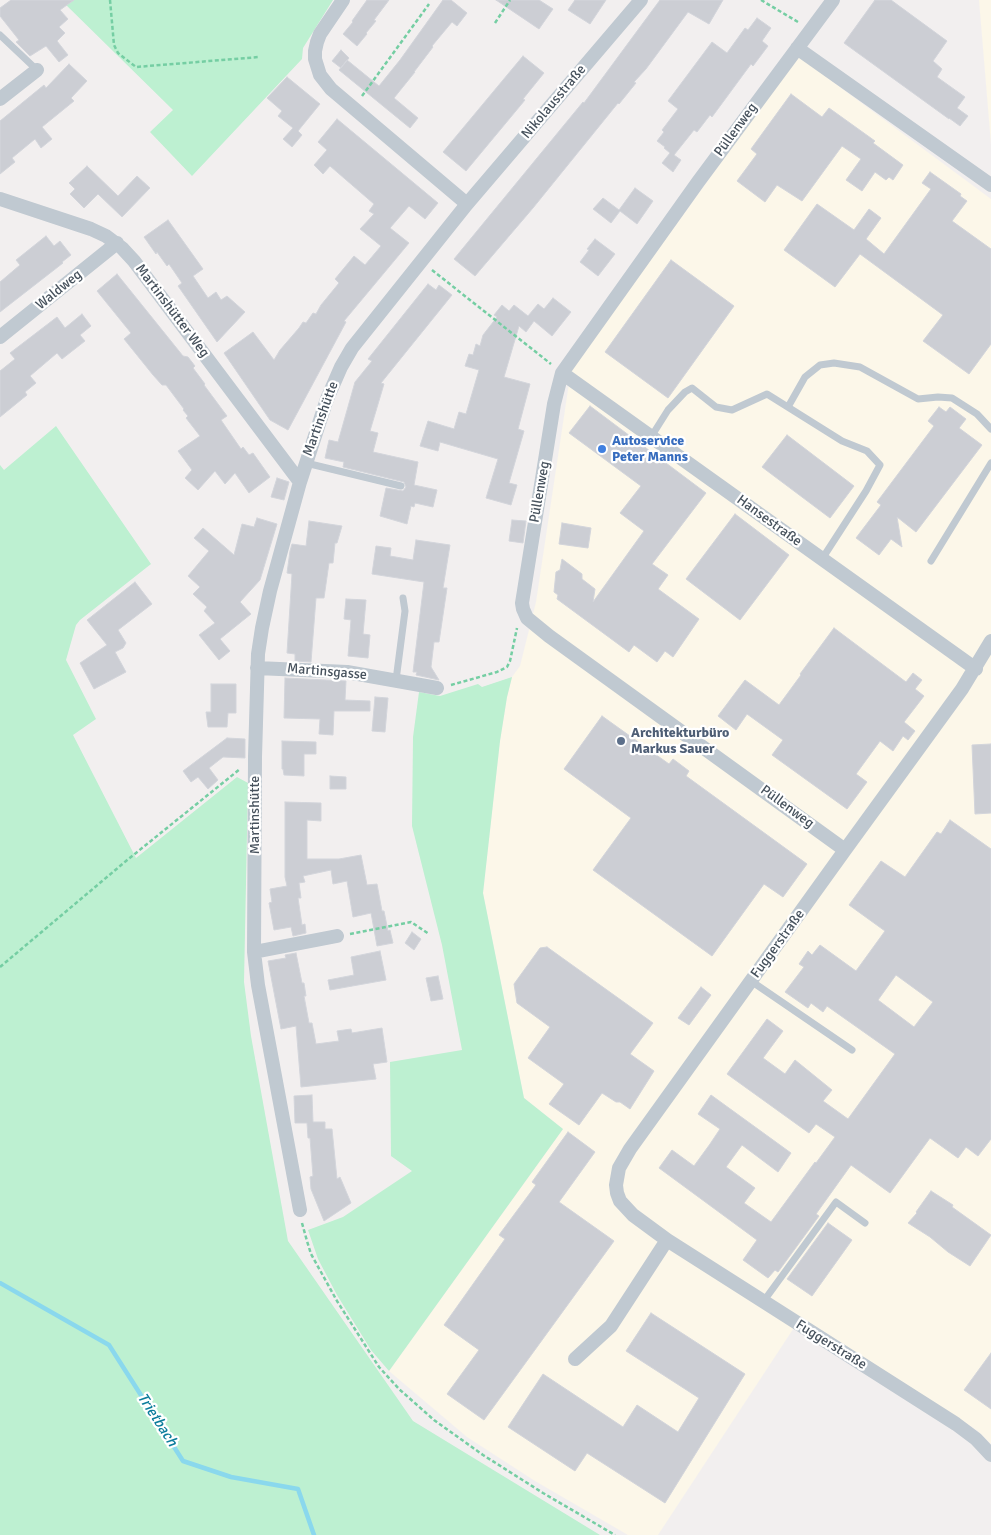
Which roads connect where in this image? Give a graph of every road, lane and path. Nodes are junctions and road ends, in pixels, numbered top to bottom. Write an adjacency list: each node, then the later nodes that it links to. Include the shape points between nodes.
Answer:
1 (110, 0): 12 (path, via 114,45 136,67)
2 (342, 0): 15 (street, via 320,34 315,59 325,82)
3 (510, 0): 8 (path)
4 (641, 0): 18 (street, Nikolausstraße)
5 (761, 0): 9 (path)
6 (833, 0): 9 (street, Püllenweg)
7 (429, 4): 15 (path)
8 (495, 23)
9 (810, 29): 11 (street, Püllenweg)
10 (0, 35): 13 (lane)
11 (797, 48): 16 (street); 22 (street, Püllenweg)
12 (258, 57)
13 (37, 70): 14 (street)
14 (0, 99)
15 (354, 108): 18 (street)
16 (991, 185)
17 (0, 198): 19 (street, Martinshütter Weg, via 91,229)
18 (467, 204): 20 (street, Martinshütte)
19 (117, 243): 21 (street, Waldweg); 28 (street, Martinshütter Weg, via 131,257)
20 (421, 262): 22 (path); 26 (street, Martinshütte, via 346,358 327,399)
21 (0, 337)
22 (562, 373): 25 (street, Hansestraße); 33 (street, Püllenweg, via 554,404)
23 (788, 407): 24 (lane, via 805,377 820,365 834,363 860,367 918,399 952,398 977,414); 25 (lane, via 768,394 732,410 716,407 692,388 668,410); 30 (lane, via 842,441 867,451 880,465)
24 (991, 429)
25 (651, 436): 30 (street, Hansestraße)
26 (306, 463): 28 (street, Martinshütte); 29 (lane)
27 (991, 463): 31 (lane)
28 (300, 482): 35 (street, Martinshütte, via 268,599)
29 (401, 486)
30 (822, 559): 36 (street, Hansestraße)
31 (931, 561)
32 (403, 598): 37 (lane, via 405,611)
33 (522, 603): 38 (path, via 507,667); 40 (street, Püllenweg, via 527,618 549,636)
34 (991, 642): 36 (street, Fuggerstraße)
35 (257, 668): 37 (street, Martinsgasse, via 347,672); 39 (street, Martinshütte)
36 (976, 669): 40 (street, Fuggerstraße)
37 (396, 680): 38 (street, Martinsgasse)
38 (437, 688)
39 (255, 757): 43 (street, Martinshütte); 44 (path)
40 (845, 850): 45 (street, Fuggerstraße)
41 (429, 934): 42 (path, via 411,922)
42 (337, 936): 43 (street)
43 (254, 952): 47 (street, Martinshütte)
44 (0, 967)
45 (751, 981): 46 (lane); 49 (street, Fuggerstraße, via 619,1168 616,1185 620,1200 632,1215)
46 (852, 1050)
47 (300, 1210): 53 (path, via 307,1241 322,1275 364,1344 392,1382 434,1420 475,1450)
48 (865, 1223): 50 (lane, via 836,1202)
49 (667, 1240): 50 (street, Fuggerstraße); 51 (street, via 611,1326)
50 (763, 1302): 52 (street, Fuggerstraße, via 956,1424)
51 (576, 1359)
52 (991, 1455)
53 (616, 1535)

